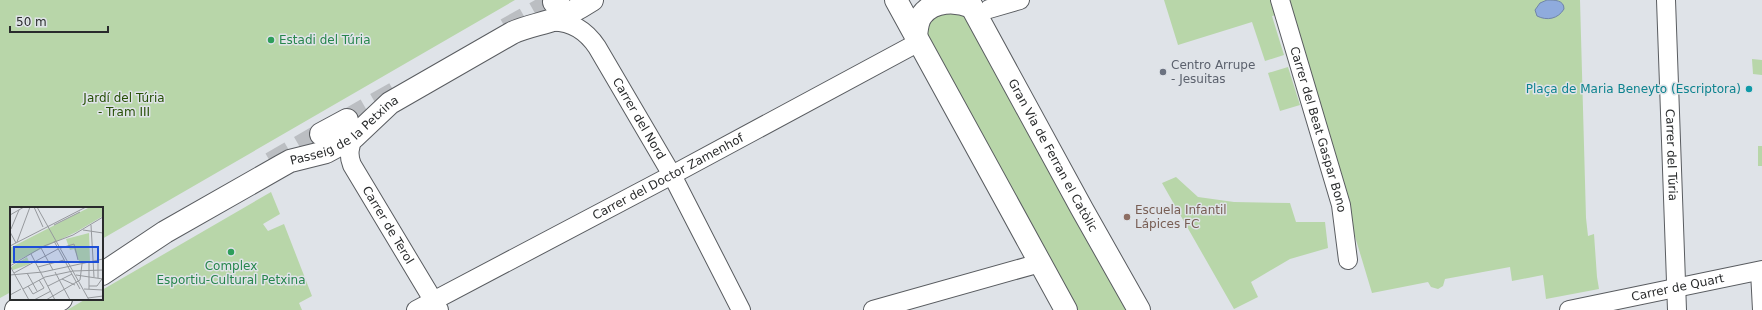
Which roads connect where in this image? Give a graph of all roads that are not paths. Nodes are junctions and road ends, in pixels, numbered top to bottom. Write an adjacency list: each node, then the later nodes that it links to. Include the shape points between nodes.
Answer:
1 (592, 0): 7 (main road, Passeig de la Petxina, via 569,13)
2 (896, 0): 8 (main road)
3 (1020, 0): 6 (street)
4 (1280, 0): 12 (street, Carrer del Beat Gaspar Bono, via 1341,205)
5 (1666, 0): 16 (street, Carrer del Túria)
6 (976, 6): 8 (main road, via 951,1 935,5 922,14); 26 (main road, Gran Via de Ferran el Catòlic, via 1082,209)
7 (545, 22): 9 (main road, Passeig de la Petxina, via 512,33); 11 (street, Carrer del Nord, via 565,23 584,32 591,39)
8 (917, 39): 11 (street, Carrer del Doctor Zamenhof); 13 (main road)
9 (350, 128): 10 (main road, Passeig de la Petxina); 15 (main road, Passeig de la Petxina, via 326,152 290,161 160,235); 19 (street, Carrer de Terol, via 349,158 352,165)
10 (321, 134)
11 (672, 175): 19 (street, Carrer del Doctor Zamenhof); 23 (street, Carrer del Nord)
12 (1348, 260)
13 (1040, 263): 24 (street); 25 (main road)
14 (1761, 270): 16 (street, Carrer de Quart); 29 (street)
15 (103, 273)
16 (1676, 288): 27 (street, Carrer de Quart); 28 (street, Carrer del Túria)
17 (33, 300): 20 (main road)
18 (59, 300): 21 (main road)
19 (436, 305): 22 (street, Carrer del Doctor Zamenhof)
20 (16, 310)
21 (43, 310)
22 (416, 310)
23 (741, 310)
24 (873, 310)
25 (1066, 310)
26 (1139, 310)
27 (1573, 310)
28 (1677, 310)
29 (1762, 310)

